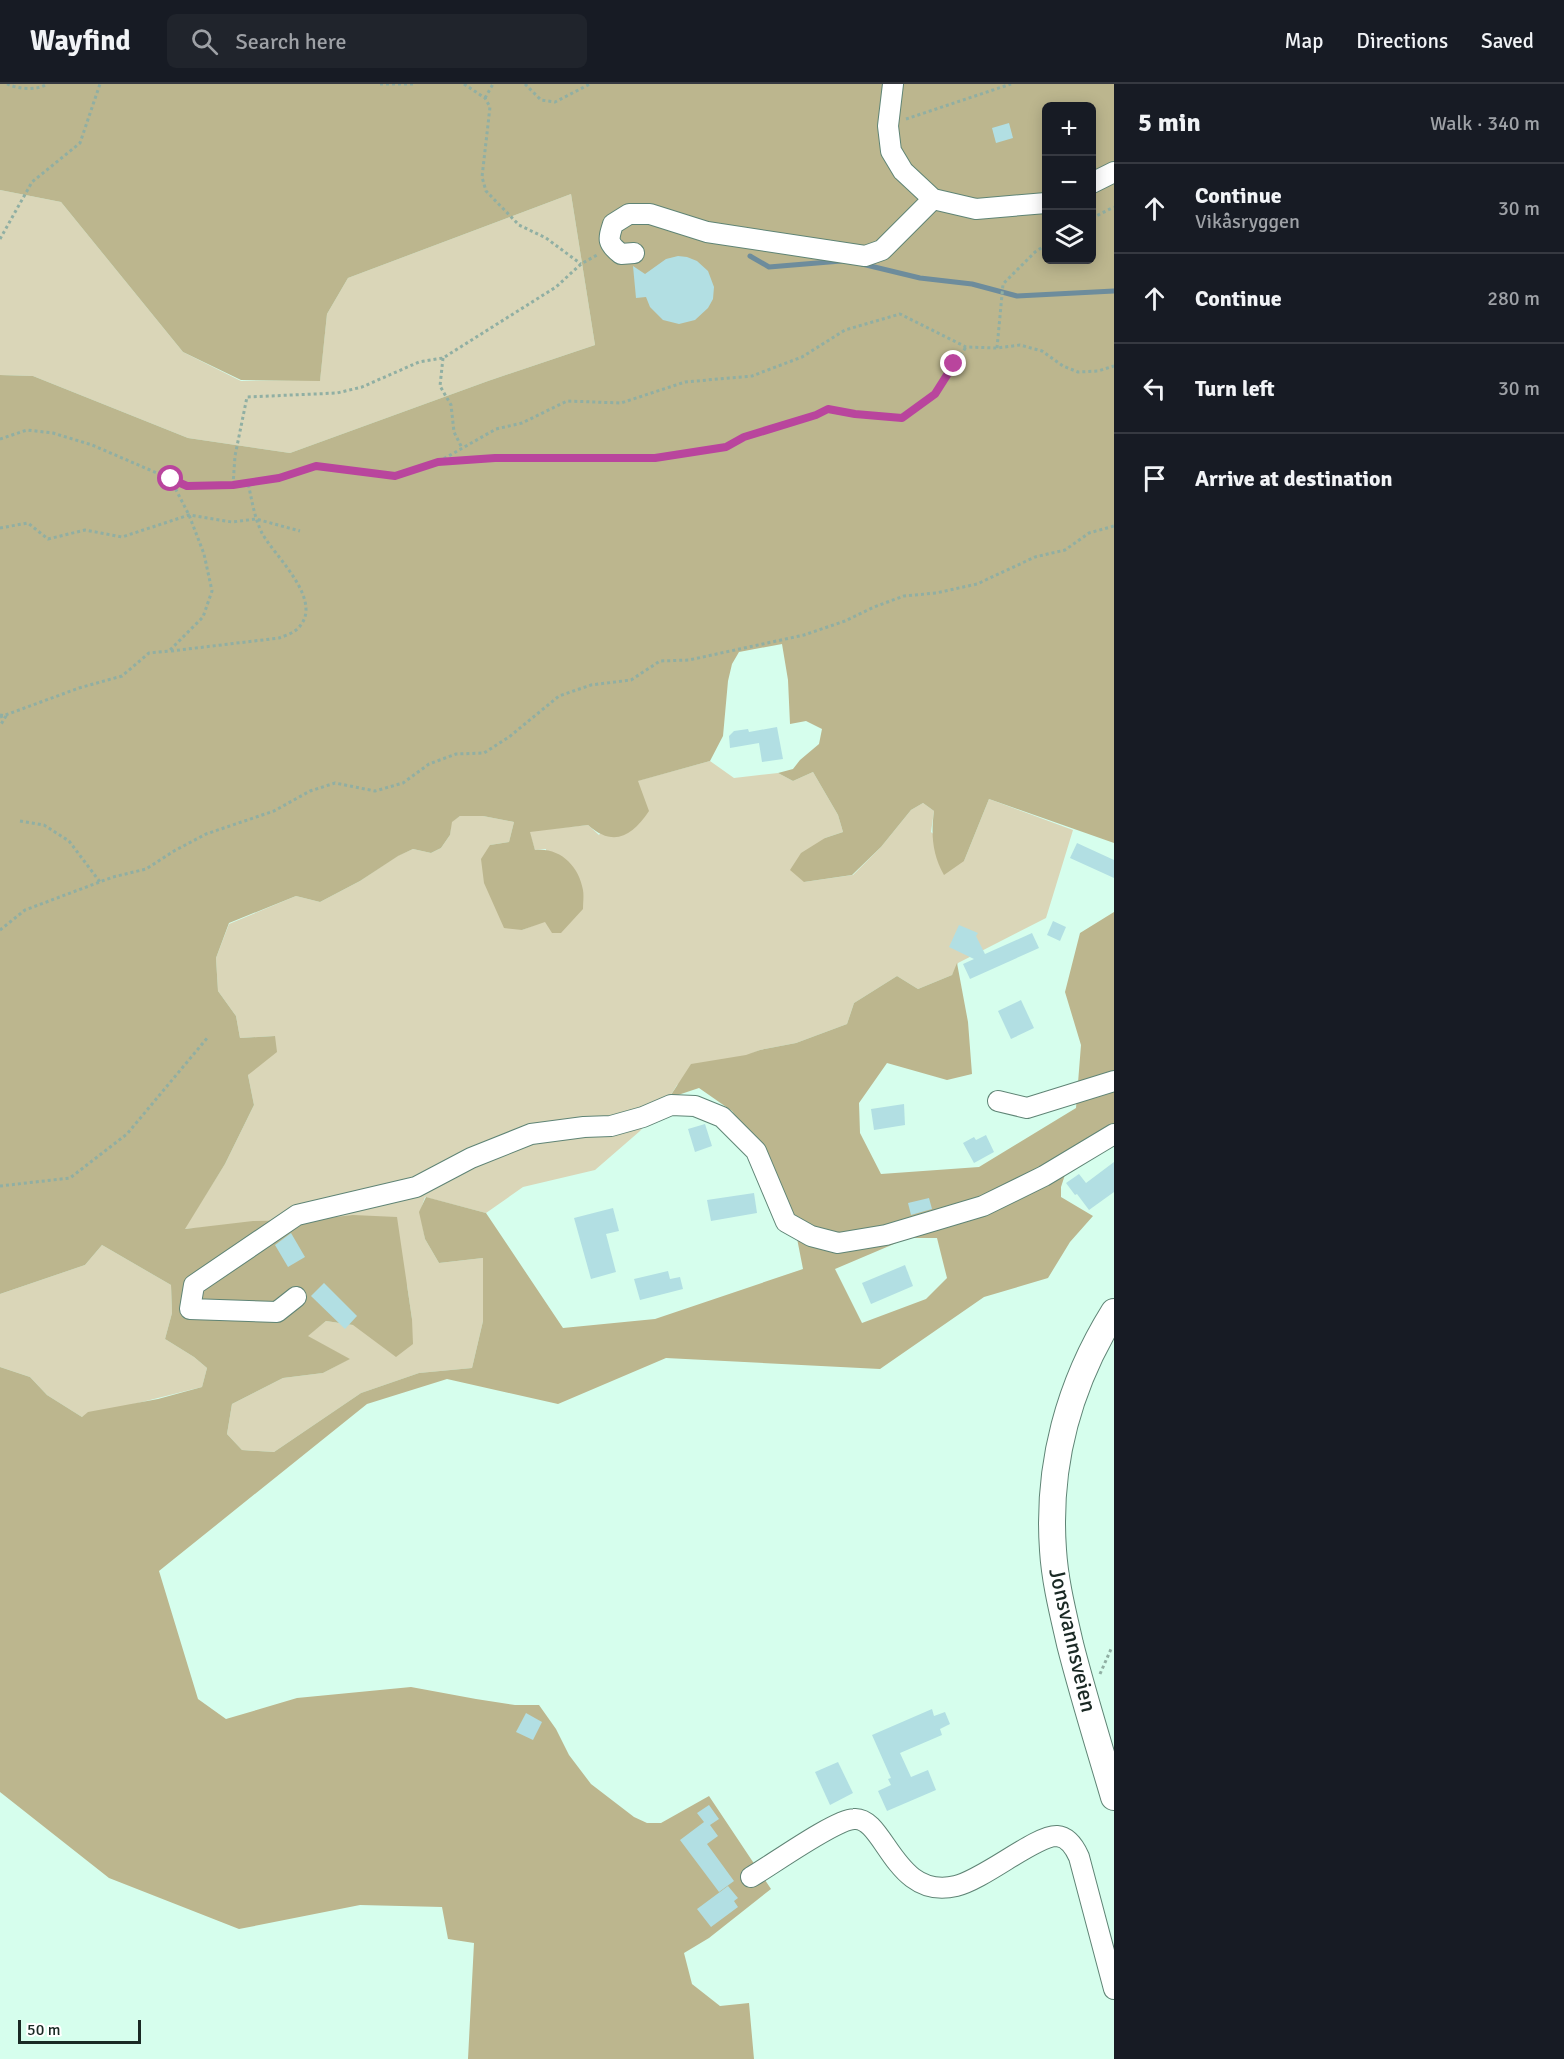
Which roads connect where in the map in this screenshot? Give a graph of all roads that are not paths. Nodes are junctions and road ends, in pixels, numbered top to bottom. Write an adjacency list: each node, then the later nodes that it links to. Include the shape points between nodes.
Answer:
1 (893, 84): 4 (street, via 888,126 891,151 903,171)
2 (1114, 172): 3 (street)
3 (1096, 181)
4 (933, 199): 5 (street, via 976,209); 6 (street, via 882,250 865,256 707,231 651,214 629,214 613,224 609,238 621,254)
5 (1042, 203)
6 (634, 254)
7 (1114, 1081): 8 (street, via 1027,1108)
8 (998, 1101)
9 (1114, 1134): 10 (street, via 1044,1176 983,1206 886,1235 838,1243 811,1236 786,1222 756,1151 722,1117 695,1106 671,1105 610,1126 531,1134 416,1186 297,1215 194,1285 190,1309 277,1312)
10 (296, 1297)
11 (1114, 1312): 12 (main road, Jonsvannsveien, via 1079,1378 1065,1419 1052,1495 1053,1552 1062,1609)
12 (1114, 1797)
13 (752, 1877): 14 (street, via 822,1833 858,1818 871,1826 908,1875 935,1887 965,1884 1035,1844 1061,1837 1079,1857)
14 (1114, 1989)

